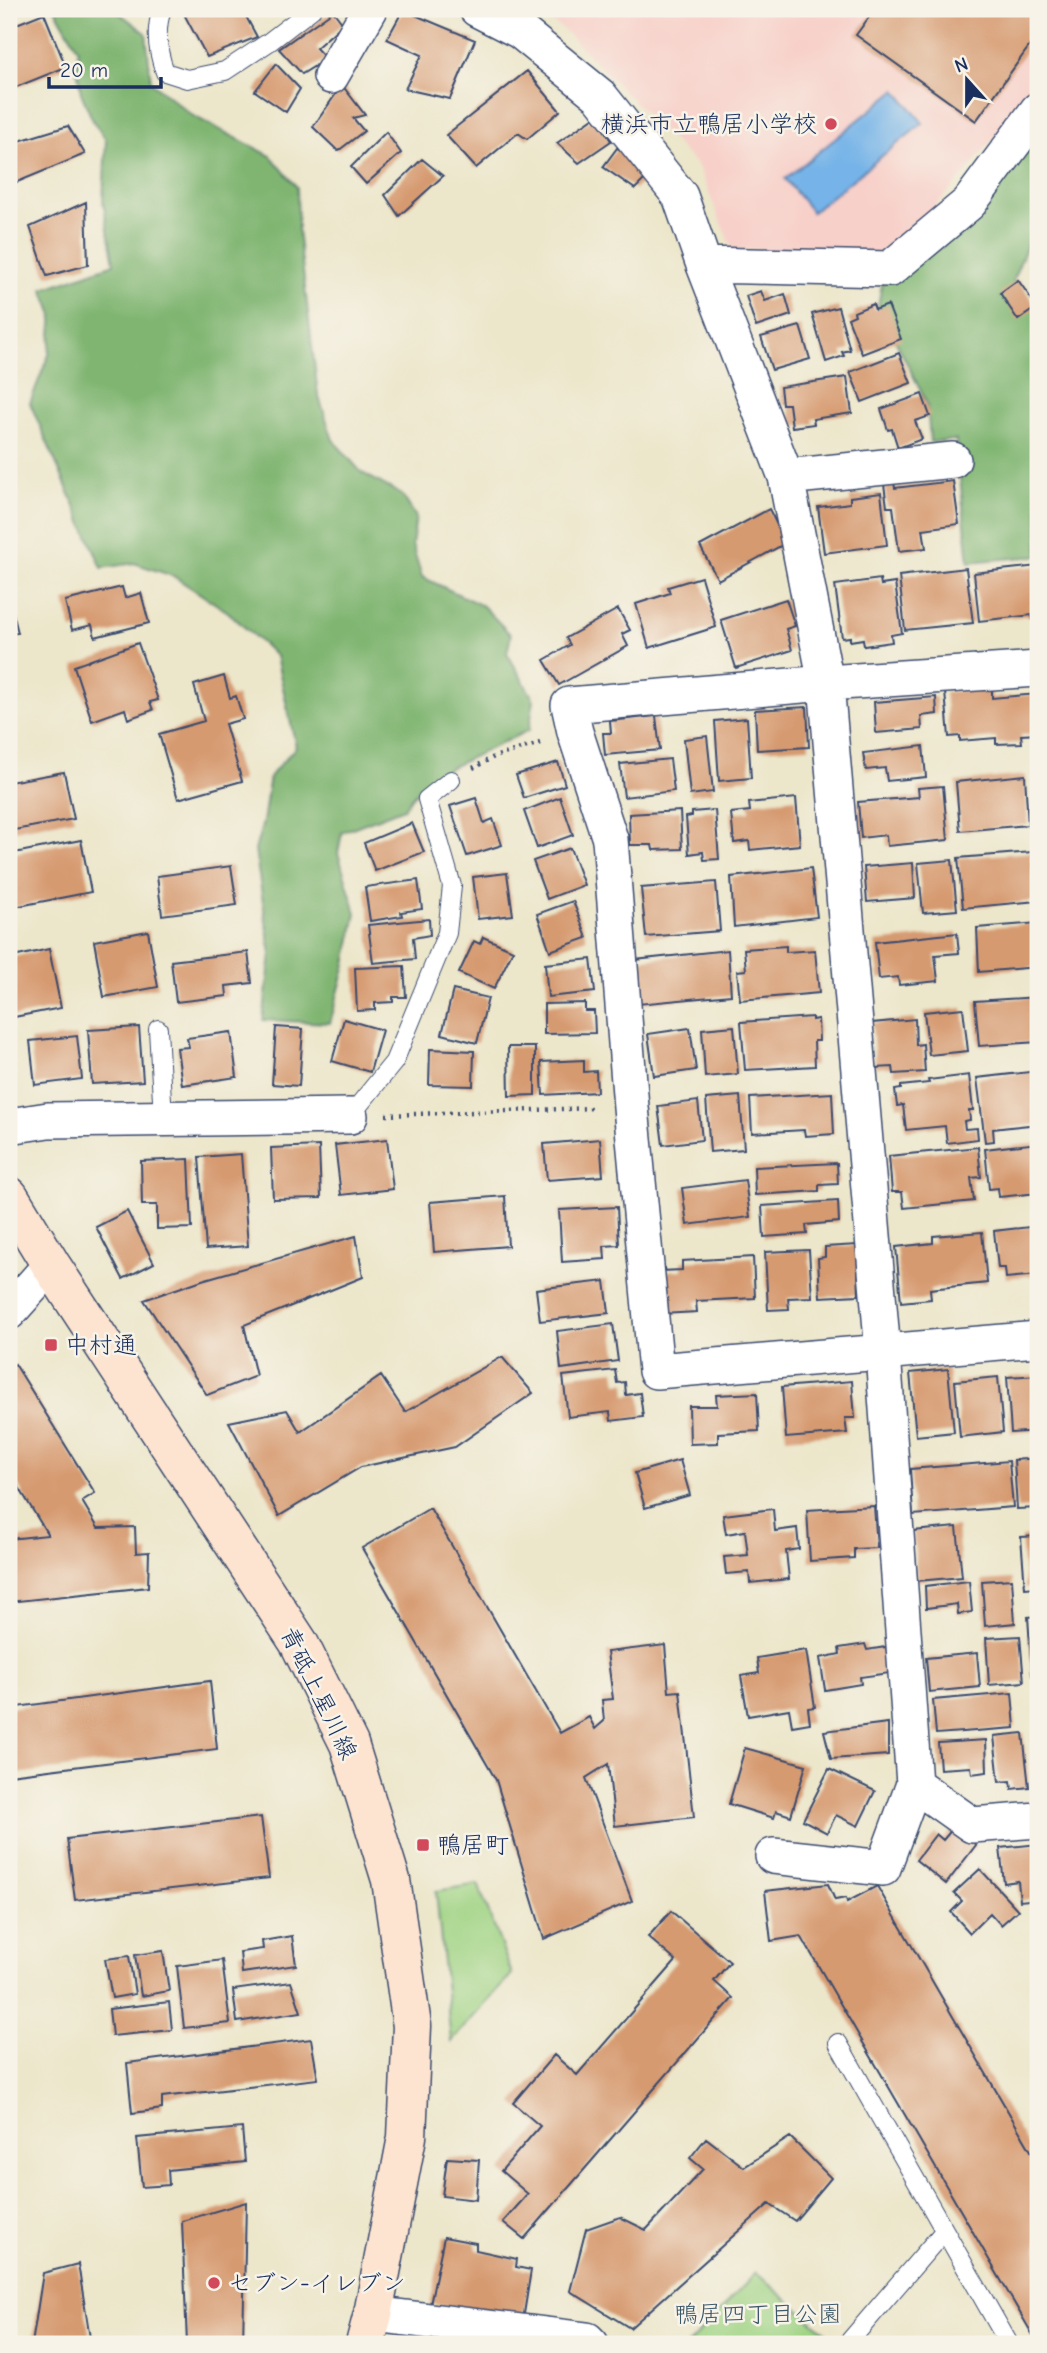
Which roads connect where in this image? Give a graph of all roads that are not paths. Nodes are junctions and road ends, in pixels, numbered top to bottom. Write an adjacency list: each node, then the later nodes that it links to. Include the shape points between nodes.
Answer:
1 (162, 9): 2 (lane, via 159,55 165,72 187,79 225,71)
2 (312, 9)
3 (370, 9): 5 (street)
4 (477, 9): 7 (street, via 520,31 600,96 680,196)
5 (331, 76)
6 (1038, 110): 7 (street, via 969,203 890,269)
7 (704, 265): 9 (street)
8 (953, 460): 9 (street)
9 (786, 477): 11 (street)
10 (1038, 669): 11 (street)
11 (826, 683): 21 (street); 21 (street, via 569,705 610,839 656,1371)
12 (451, 780): 14 (lane, via 427,799 452,886 447,933 394,1062)
13 (158, 1029): 15 (lane)
14 (350, 1116): 15 (street)
15 (163, 1118): 16 (street, via 48,1120)
16 (9, 1126)
17 (9, 1196): 18 (main road, 青砥上星川線)
18 (51, 1265): 19 (street); 27 (main road, 青砥上星川線, via 299,1643 349,1744 391,1880 412,2026 407,2137)
19 (9, 1312)
20 (1038, 1339): 21 (street)
21 (883, 1353): 22 (street)
22 (914, 1784): 23 (street, via 972,1825); 24 (street, via 883,1868)
23 (1038, 1820)
24 (773, 1856)
25 (838, 2043): 26 (lane)
26 (943, 2231): 29 (lane); 30 (lane)
27 (370, 2329): 28 (street, via 587,2340)
28 (591, 2344)
29 (847, 2344)
30 (1009, 2344)

